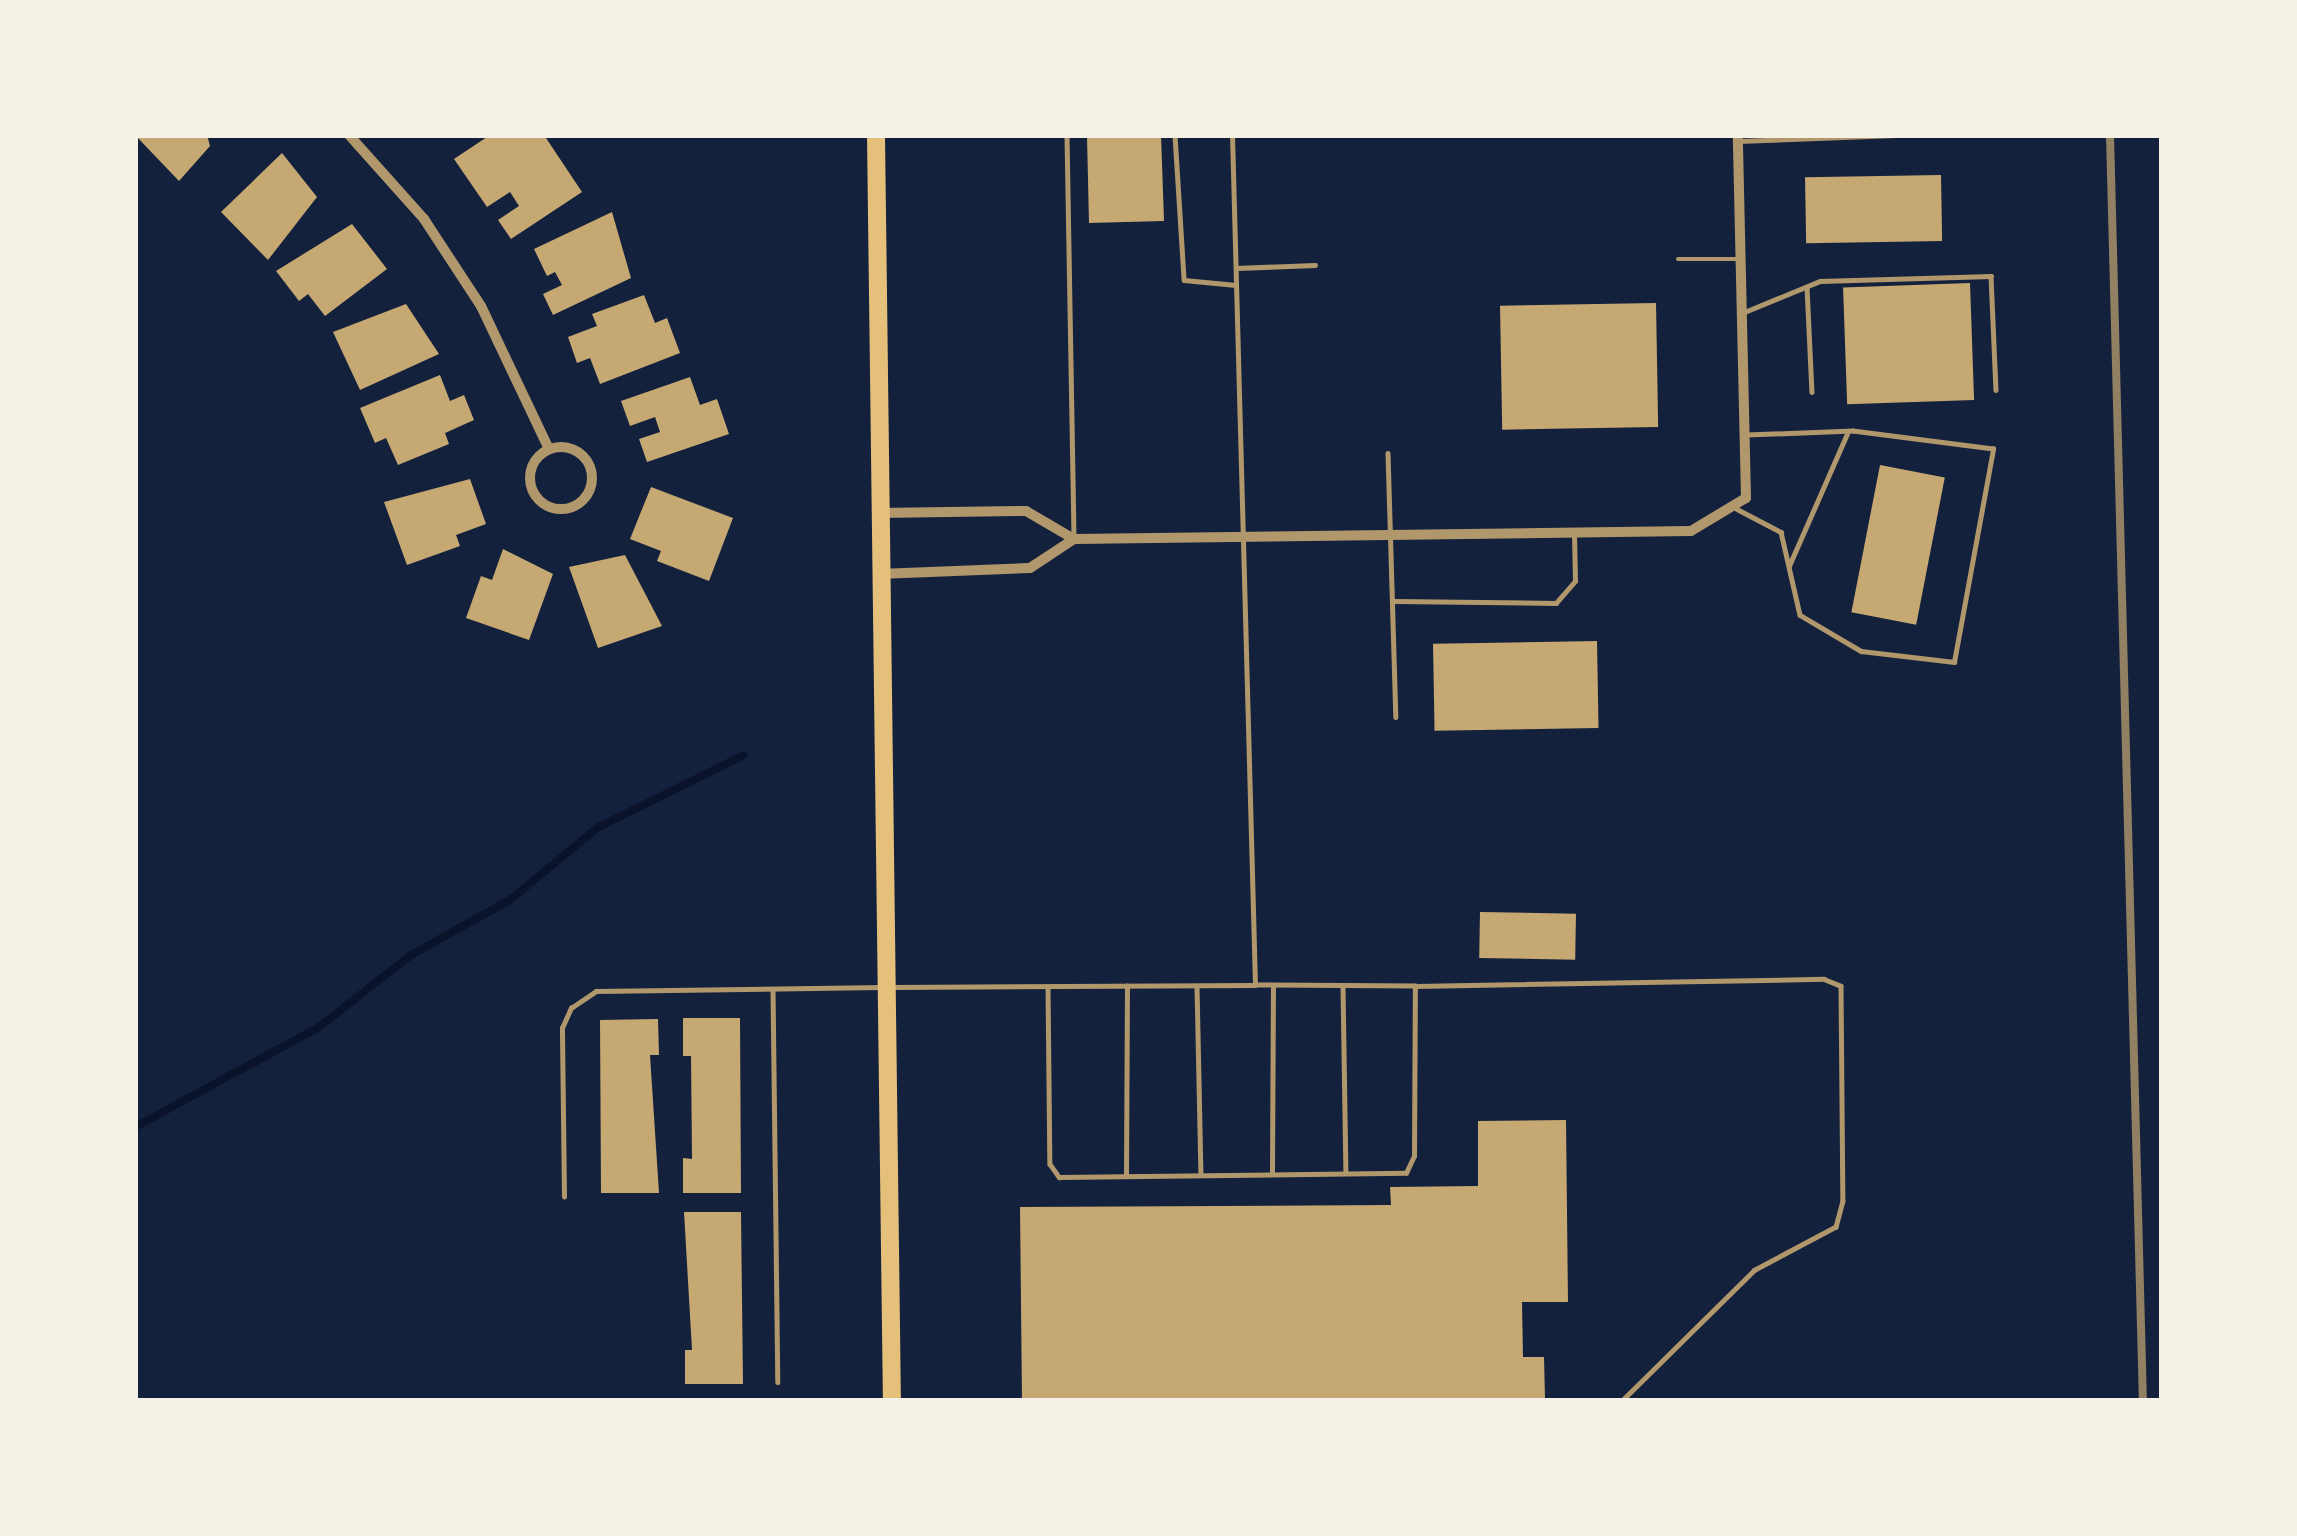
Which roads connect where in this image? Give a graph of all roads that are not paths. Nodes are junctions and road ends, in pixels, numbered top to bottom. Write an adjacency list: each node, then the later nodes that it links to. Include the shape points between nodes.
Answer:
1 (349, 135): 19 (street, via 409,200 481,306)
2 (876, 135): 22 (highway)
3 (1067, 135): 26 (lane)
4 (1175, 135): 12 (lane, via 1184,280)
5 (1232, 135): 11 (lane)
6 (1896, 135): 7 (lane)
7 (1738, 138): 8 (street)
8 (1741, 259): 9 (lane); 14 (street)
9 (1678, 260)
10 (1315, 265): 11 (lane)
11 (1236, 268): 12 (lane)
12 (1236, 285): 25 (lane)
13 (1807, 287): 14 (lane); 15 (lane, via 1835,279 1991,276); 16 (lane)
14 (1742, 313): 18 (street)
15 (1996, 390)
16 (1812, 392)
17 (1848, 431): 18 (lane); 27 (lane); 27 (lane, via 1993,449 1954,662 1861,651 1800,615)
18 (1744, 435): 21 (street, via 1746,498)
19 (549, 449): 19 (street, via 531,470 532,490 547,506 578,504 592,487 591,466 572,448)
20 (1388, 453): 24 (lane)
21 (1732, 506): 23 (street, via 1691,530); 27 (lane, via 1781,532)
22 (878, 512): 26 (street, via 1026,511); 28 (highway)
23 (1574, 532): 24 (street); 29 (lane, via 1575,580 1556,604)
24 (1392, 535): 25 (street); 29 (lane)
25 (1246, 538): 26 (street); 31 (lane)
26 (1074, 539): 28 (street, via 1030,568)
27 (1789, 566)
28 (879, 574): 38 (highway)
29 (1394, 601): 30 (lane)
30 (1396, 717)
31 (1255, 985): 34 (lane); 35 (lane)
32 (1048, 986): 33 (lane); 38 (lane); 43 (lane, via 1050,1164 1059,1177)
33 (1127, 986): 34 (lane); 43 (lane)
34 (1197, 986): 42 (lane)
35 (1273, 986): 36 (lane); 40 (lane)
36 (1343, 986): 37 (lane); 41 (lane)
37 (1415, 986): 41 (lane, via 1414,1156 1406,1173); 47 (lane, via 1824,979 1841,986 1843,1201 1836,1227 1755,1270)
38 (886, 987): 39 (lane); 46 (highway)
39 (773, 988): 44 (lane, via 596,991 571,1008 562,1028); 45 (lane)
40 (1272, 1174): 41 (lane); 42 (lane)
41 (1346, 1174)
42 (1201, 1175): 43 (lane)
43 (1126, 1176)
44 (564, 1197)
45 (778, 1382)
46 (892, 1401)
47 (1622, 1401)

